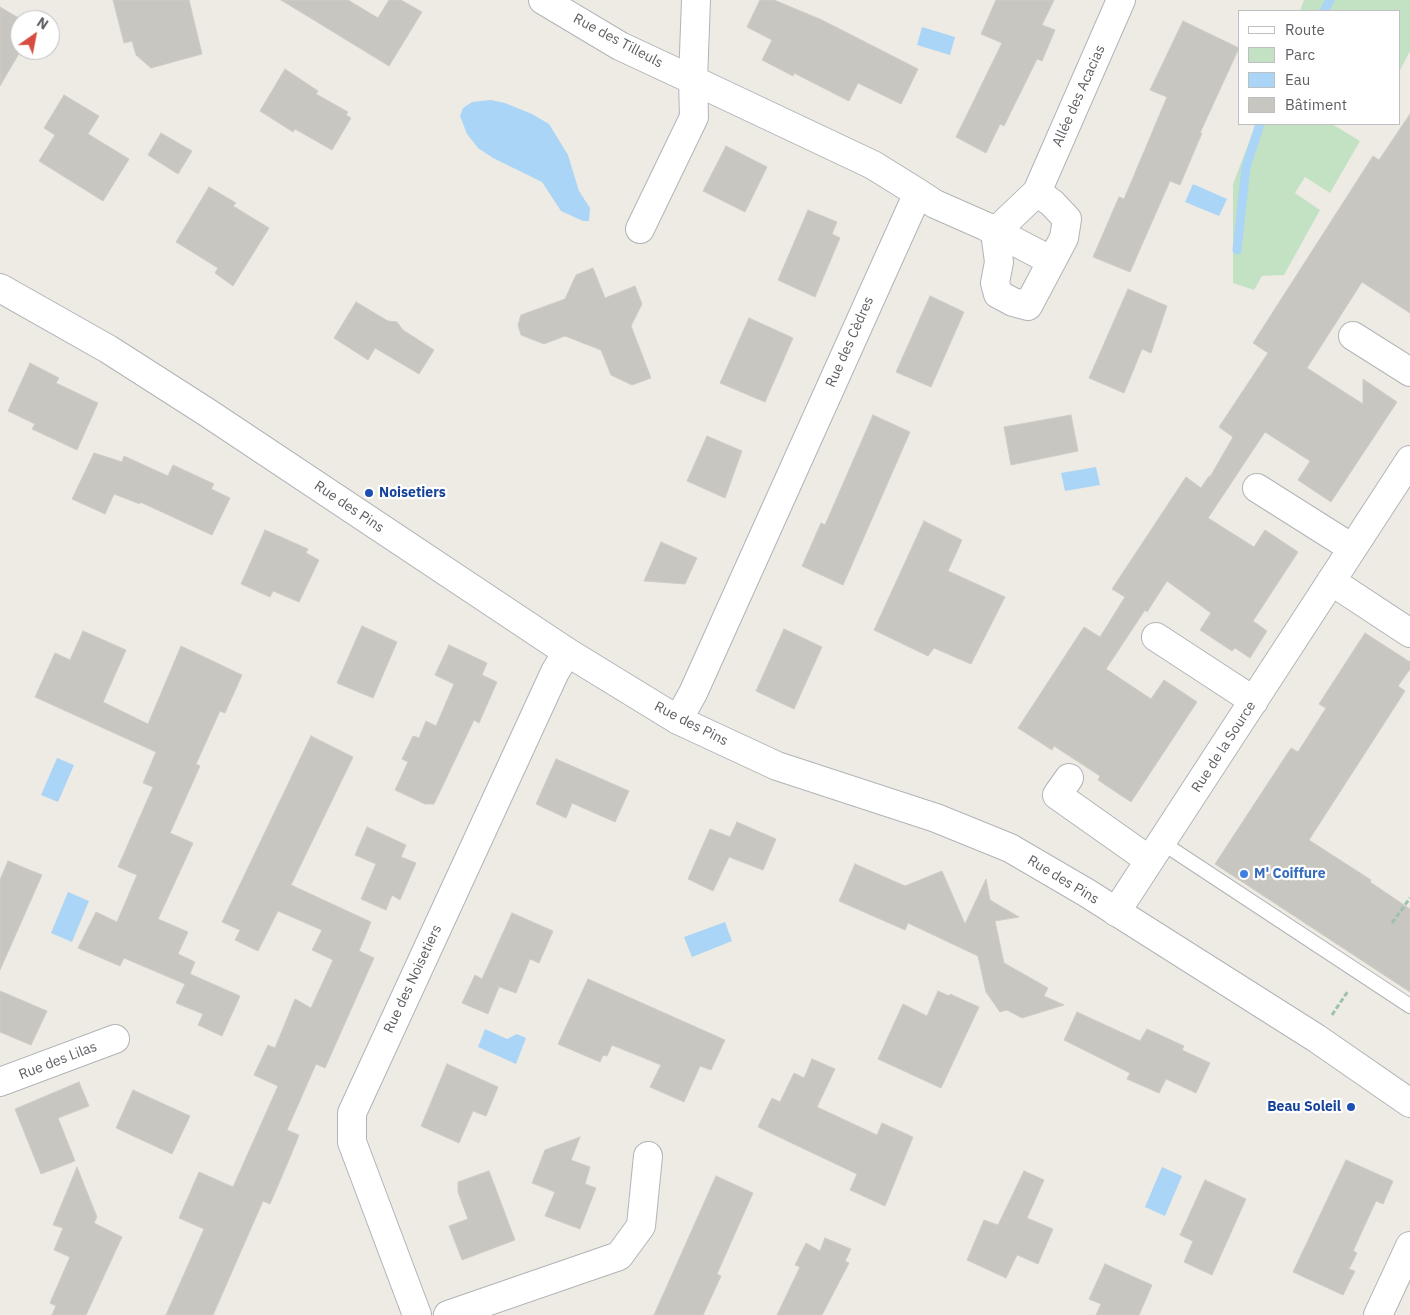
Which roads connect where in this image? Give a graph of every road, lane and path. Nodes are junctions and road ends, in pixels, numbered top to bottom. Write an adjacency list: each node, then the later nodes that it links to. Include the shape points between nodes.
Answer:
1 (543, 0): 4 (street, Rue des Tilleuls, via 620,46)
2 (696, 0): 4 (street)
3 (1121, 0): 5 (street, Allée des Acacias)
4 (693, 80): 6 (street, via 873,165); 7 (street, via 694,117)
5 (1036, 192): 8 (street, Allée des Acacias); 9 (street, via 1067,219 1064,238)
6 (918, 193): 8 (street); 21 (street, Rue des Cèdres)
7 (640, 229)
8 (995, 232): 9 (street); 9 (street, via 999,262 995,282 998,294 1028,306)
9 (1052, 261)
10 (0, 288): 19 (street, Rue des Pins, via 108,349 208,413)
11 (1353, 336): 12 (street)
12 (1410, 372)
13 (1410, 460): 15 (street, Rue de la Source)
14 (1257, 488): 15 (street)
15 (1352, 548): 16 (street, Rue de la Source)
16 (1331, 581): 17 (street); 20 (street, Rue de la Source)
17 (1410, 633)
18 (1156, 637): 20 (street)
19 (567, 652): 21 (street, Rue des Pins); 35 (street, Rue des Noisetiers, via 352,1113 352,1142)
20 (1254, 701): 23 (street, Rue de la Source)
21 (678, 720): 25 (street, Rue des Pins, via 777,766 936,818 1010,848)
22 (1069, 778): 23 (street, via 1057,796)
23 (1155, 851): 25 (street, Rue de la Source); 27 (lane)
24 (1410, 898): 26 (path)
25 (1116, 912): 29 (street, Rue des Pins)
26 (1392, 923)
27 (1360, 972): 28 (lane); 29 (path)
28 (1410, 1006)
29 (1316, 1038): 32 (street, Rue des Pins)
30 (116, 1039): 31 (street, Rue des Lilas)
31 (0, 1082)
32 (1410, 1103)
33 (648, 1156): 36 (street, via 641,1226 619,1256)
34 (1410, 1246): 37 (street)
35 (417, 1315)
36 (448, 1315)
37 (1378, 1315)

